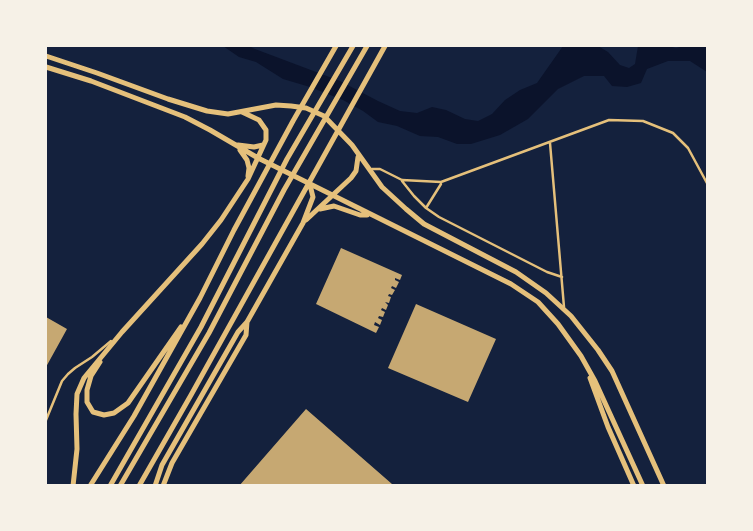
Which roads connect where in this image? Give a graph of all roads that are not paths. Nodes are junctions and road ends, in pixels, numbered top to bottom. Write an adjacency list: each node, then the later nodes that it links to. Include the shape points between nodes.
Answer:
1 (336, 46): 25 (highway)
2 (353, 46): 35 (highway)
3 (367, 46): 36 (highway)
4 (385, 46): 32 (highway)
5 (46, 56): 7 (highway, via 206,111)
6 (46, 67): 9 (highway, via 185,117)
7 (240, 112): 10 (highway, via 263,124); 11 (highway, via 276,105 306,108 324,116)
8 (550, 143): 16 (street); 18 (street, via 609,120 643,121 673,133 688,148); 24 (street)
9 (235, 145): 10 (highway); 12 (highway); 14 (highway, via 247,160)
10 (264, 145): 12 (highway)
11 (358, 154): 13 (highway); 19 (highway, via 356,171)
12 (258, 158): 14 (highway); 17 (highway)
13 (369, 169): 15 (street); 26 (highway, via 393,199 424,224 516,272)
14 (248, 179): 28 (highway, via 202,244)
15 (402, 180): 16 (street); 20 (street)
16 (441, 182): 20 (street)
17 (310, 184): 19 (highway); 23 (highway, via 313,197)
18 (708, 185)
19 (332, 196): 21 (highway); 22 (highway)
20 (426, 208): 24 (street)
21 (317, 210): 22 (highway, via 334,206); 23 (highway)
22 (369, 215): 30 (highway, via 512,284 538,302)
23 (303, 223): 27 (highway)
24 (562, 277): 26 (street)
25 (200, 298): 29 (highway, via 128,403 104,415 93,412 87,390); 34 (highway)
26 (564, 310): 41 (highway, via 612,372)
27 (247, 322): 37 (highway, via 162,465); 38 (highway, via 246,335)
28 (122, 332): 29 (highway); 31 (street, via 68,374)
29 (114, 342): 33 (highway, via 84,378 77,394)
30 (581, 356): 39 (highway); 40 (highway)
31 (46, 420)
32 (140, 484)
33 (73, 485)
34 (90, 485)
35 (110, 485)
36 (120, 485)
37 (155, 485)
38 (163, 485)
39 (634, 485)
40 (643, 485)
41 (664, 485)

